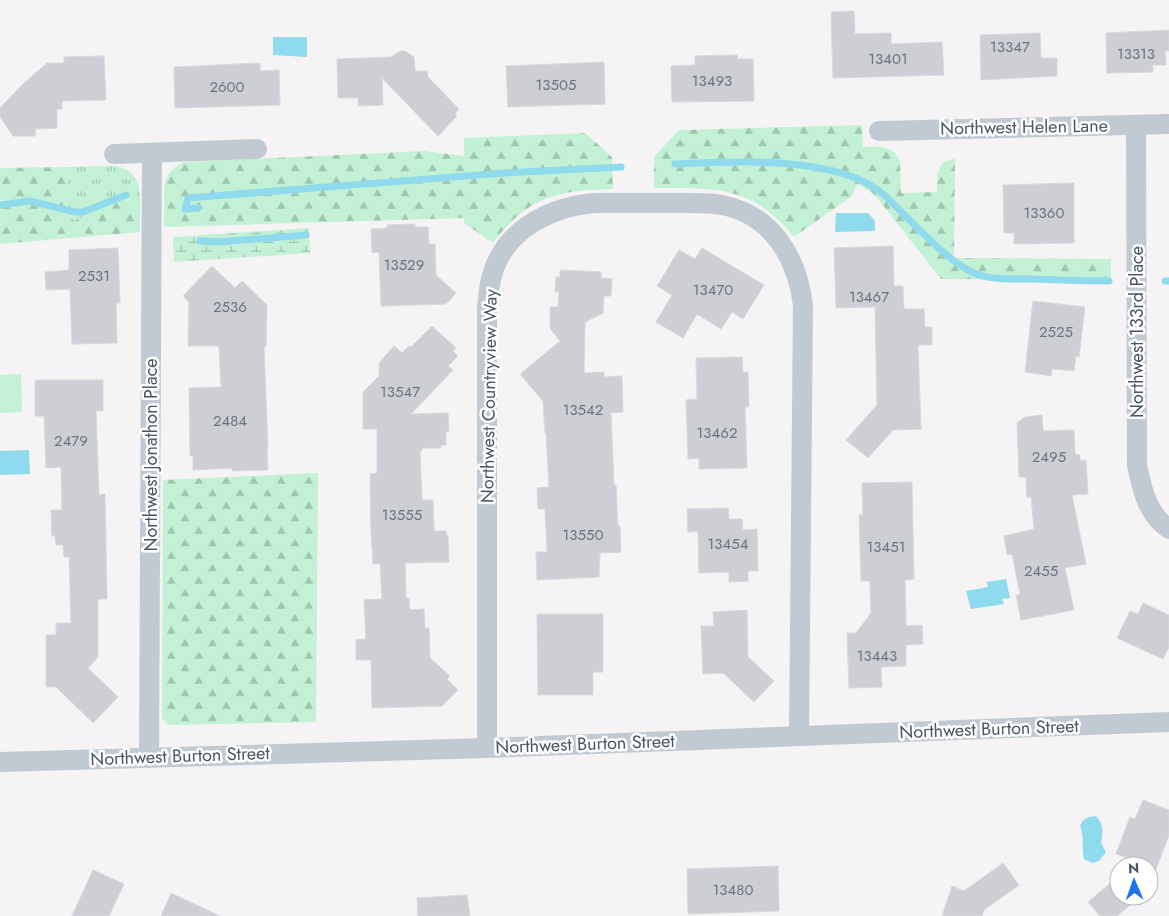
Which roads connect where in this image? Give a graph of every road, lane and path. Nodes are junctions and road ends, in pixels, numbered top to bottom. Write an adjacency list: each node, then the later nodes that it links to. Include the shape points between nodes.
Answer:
1 (1169, 124): 2 (street, Northwest Helen Lane)
2 (1136, 125): 3 (street, Northwest Helen Lane); 7 (street, Northwest 133rd Place, via 1137,465 1149,506 1162,525)
3 (879, 131)
4 (257, 149): 5 (street)
5 (152, 153): 6 (street); 11 (street, Northwest Jonathon Place)
6 (114, 154)
7 (1169, 529)
8 (1169, 722): 9 (street, Northwest Burton Street)
9 (799, 736): 10 (street, Northwest Burton Street); 10 (street, Northwest Countryview Way, via 803,305 796,270 777,238 743,211 701,203 595,203 554,211 520,231 495,267 490,284 487,311)
10 (487, 748): 11 (street, Northwest Burton Street)
11 (150, 756): 12 (street, Northwest Burton Street)
12 (0, 762)

